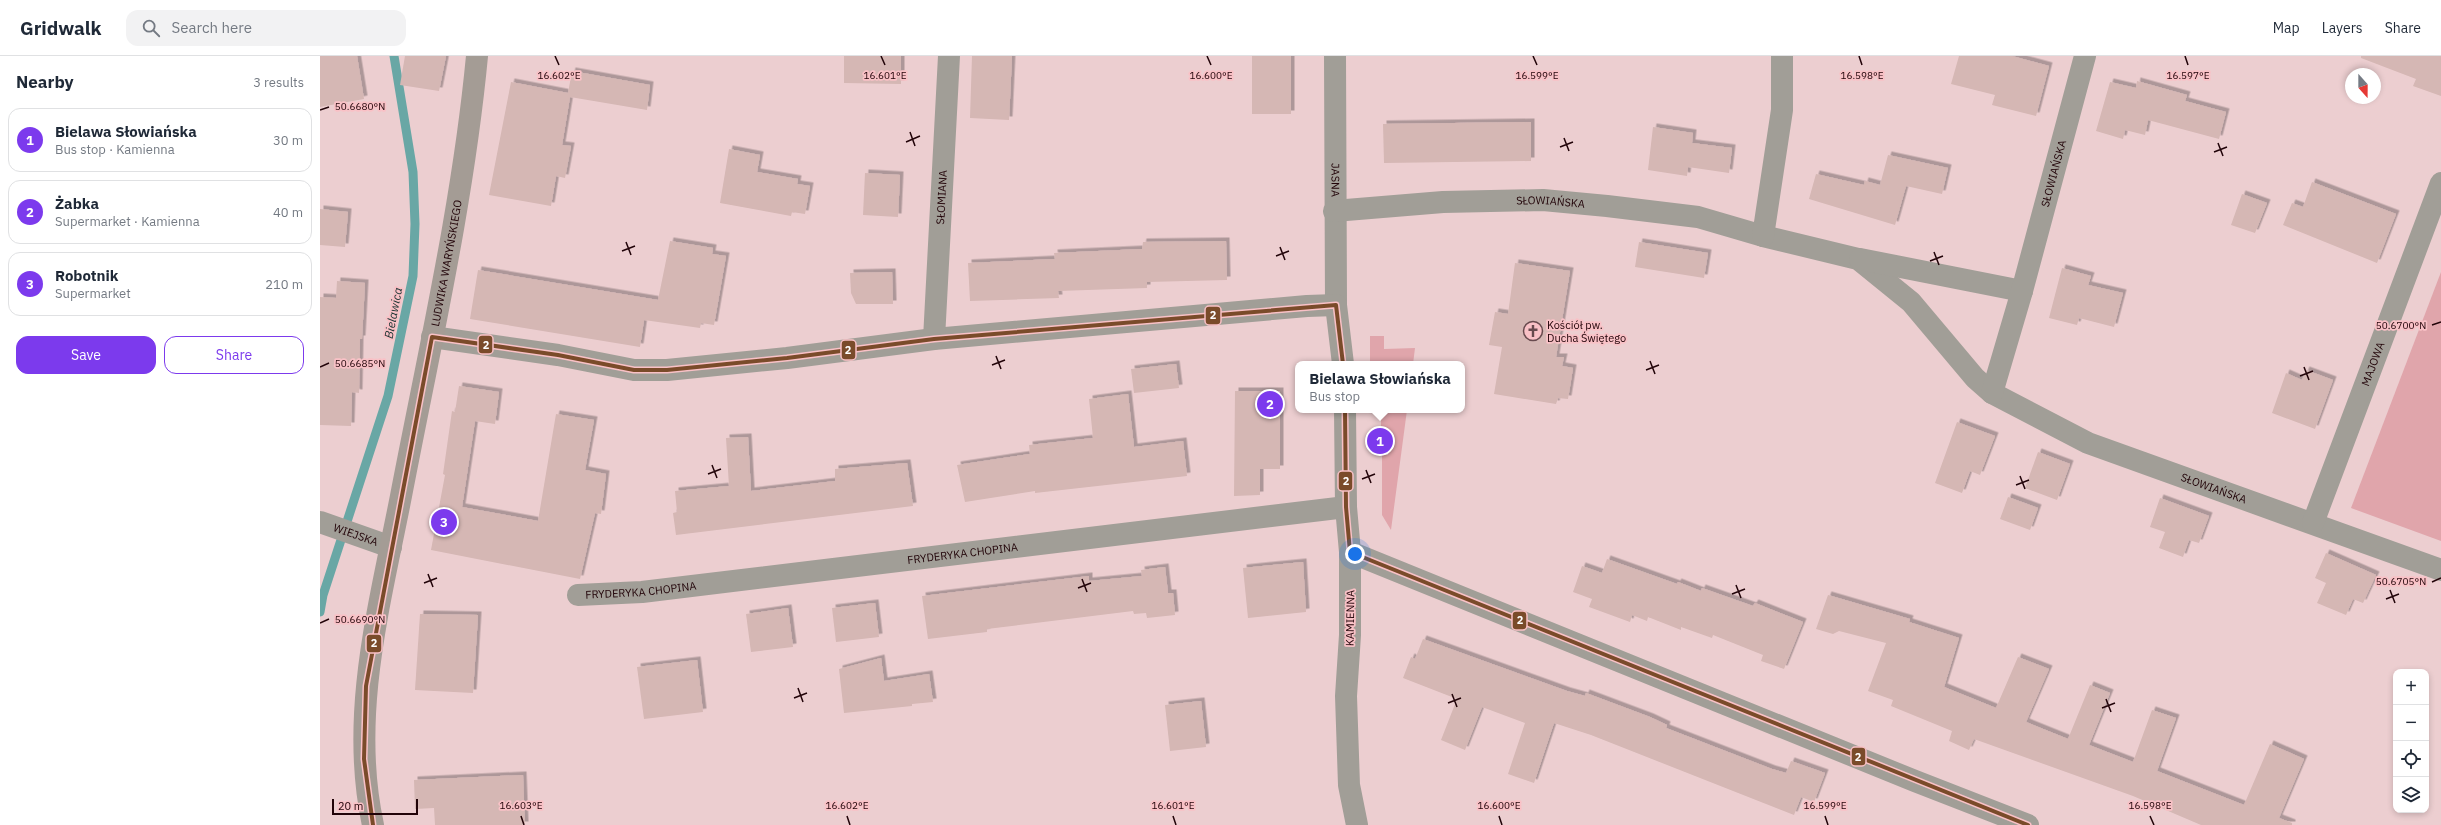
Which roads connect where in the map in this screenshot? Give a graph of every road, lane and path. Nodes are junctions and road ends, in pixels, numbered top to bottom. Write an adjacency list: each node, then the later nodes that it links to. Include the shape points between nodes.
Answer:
1 (477, 56): 12 (main road, LUDWIKA WARYŃSKIEGO, via 460,182)
2 (949, 56): 13 (street, SŁOMIANA)
3 (1334, 56): 7 (street, JASNA)
4 (1782, 56): 8 (street, via 1782,110)
5 (2085, 56): 10 (street, SŁOWIAŃSKA)
6 (2441, 183): 18 (street, MAJOWA)
7 (1334, 210): 8 (street, SŁOWIAŃSKA, via 1443,202 1543,200 1698,217); 11 (street, JASNA)
8 (1763, 236): 9 (street, SŁOWIAŃSKA)
9 (1858, 259): 10 (street, SŁOWIAŃSKA); 15 (street, SŁOWIAŃSKA, via 1912,302 1975,378)
10 (2022, 291): 15 (street, SŁOWIAŃSKA)
11 (1336, 305): 13 (street); 14 (street)
12 (432, 337): 13 (street, via 558,355 634,370 667,370 787,358); 20 (main road, LUDWIKA WARYŃSKIEGO)
13 (934, 339)
14 (1343, 361)
15 (1992, 393): 18 (street, SŁOWIAŃSKA, via 2088,443)
16 (1345, 413): 17 (street, KAMIENNA)
17 (1346, 507): 21 (street, KAMIENNA); 23 (street, FRYDERYKA CHOPINA, via 642,592)
18 (2313, 522): 22 (street, SŁOWIAŃSKA)
19 (324, 524): 20 (street, WIEJSKA)
20 (391, 547): 24 (main road, LUDWIKA WARYŃSKIEGO, via 366,686 364,769)
21 (1350, 552): 25 (street, KAMIENNA, via 1350,635 1346,696 1349,785); 26 (street)
22 (2441, 570)
23 (578, 595)
24 (373, 825)
25 (1357, 825)
26 (2028, 825)

